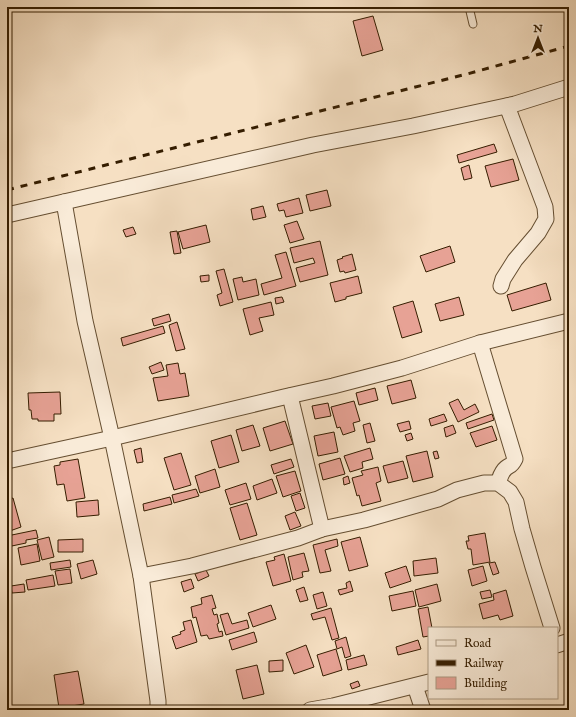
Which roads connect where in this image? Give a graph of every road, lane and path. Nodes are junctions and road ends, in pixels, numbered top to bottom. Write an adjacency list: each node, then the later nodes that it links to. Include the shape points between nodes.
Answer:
1 (469, 7): 2 (lane)
2 (473, 24)
3 (569, 87): 4 (street)
4 (507, 106): 5 (street, via 313,145); 7 (street, via 545,207 546,219 538,233 515,260)
5 (64, 202): 6 (street); 11 (street, via 85,321)
6 (7, 215)
7 (501, 286)
8 (569, 321): 9 (street)
9 (480, 343): 10 (street, via 402,368); 13 (street, via 515,459 512,465 505,469)
10 (290, 396): 11 (street); 14 (street)
11 (112, 438): 12 (street); 15 (street)
12 (7, 461)
13 (498, 483): 14 (street, via 484,483 457,490 406,509); 16 (street, via 510,492 516,502)
14 (322, 529): 15 (street, via 298,538 192,566)
15 (142, 576): 20 (street)
16 (552, 627)
17 (569, 641): 18 (street)
18 (558, 645)
19 (422, 684): 21 (street); 22 (street)
20 (158, 710)
21 (310, 710)
22 (423, 710)

